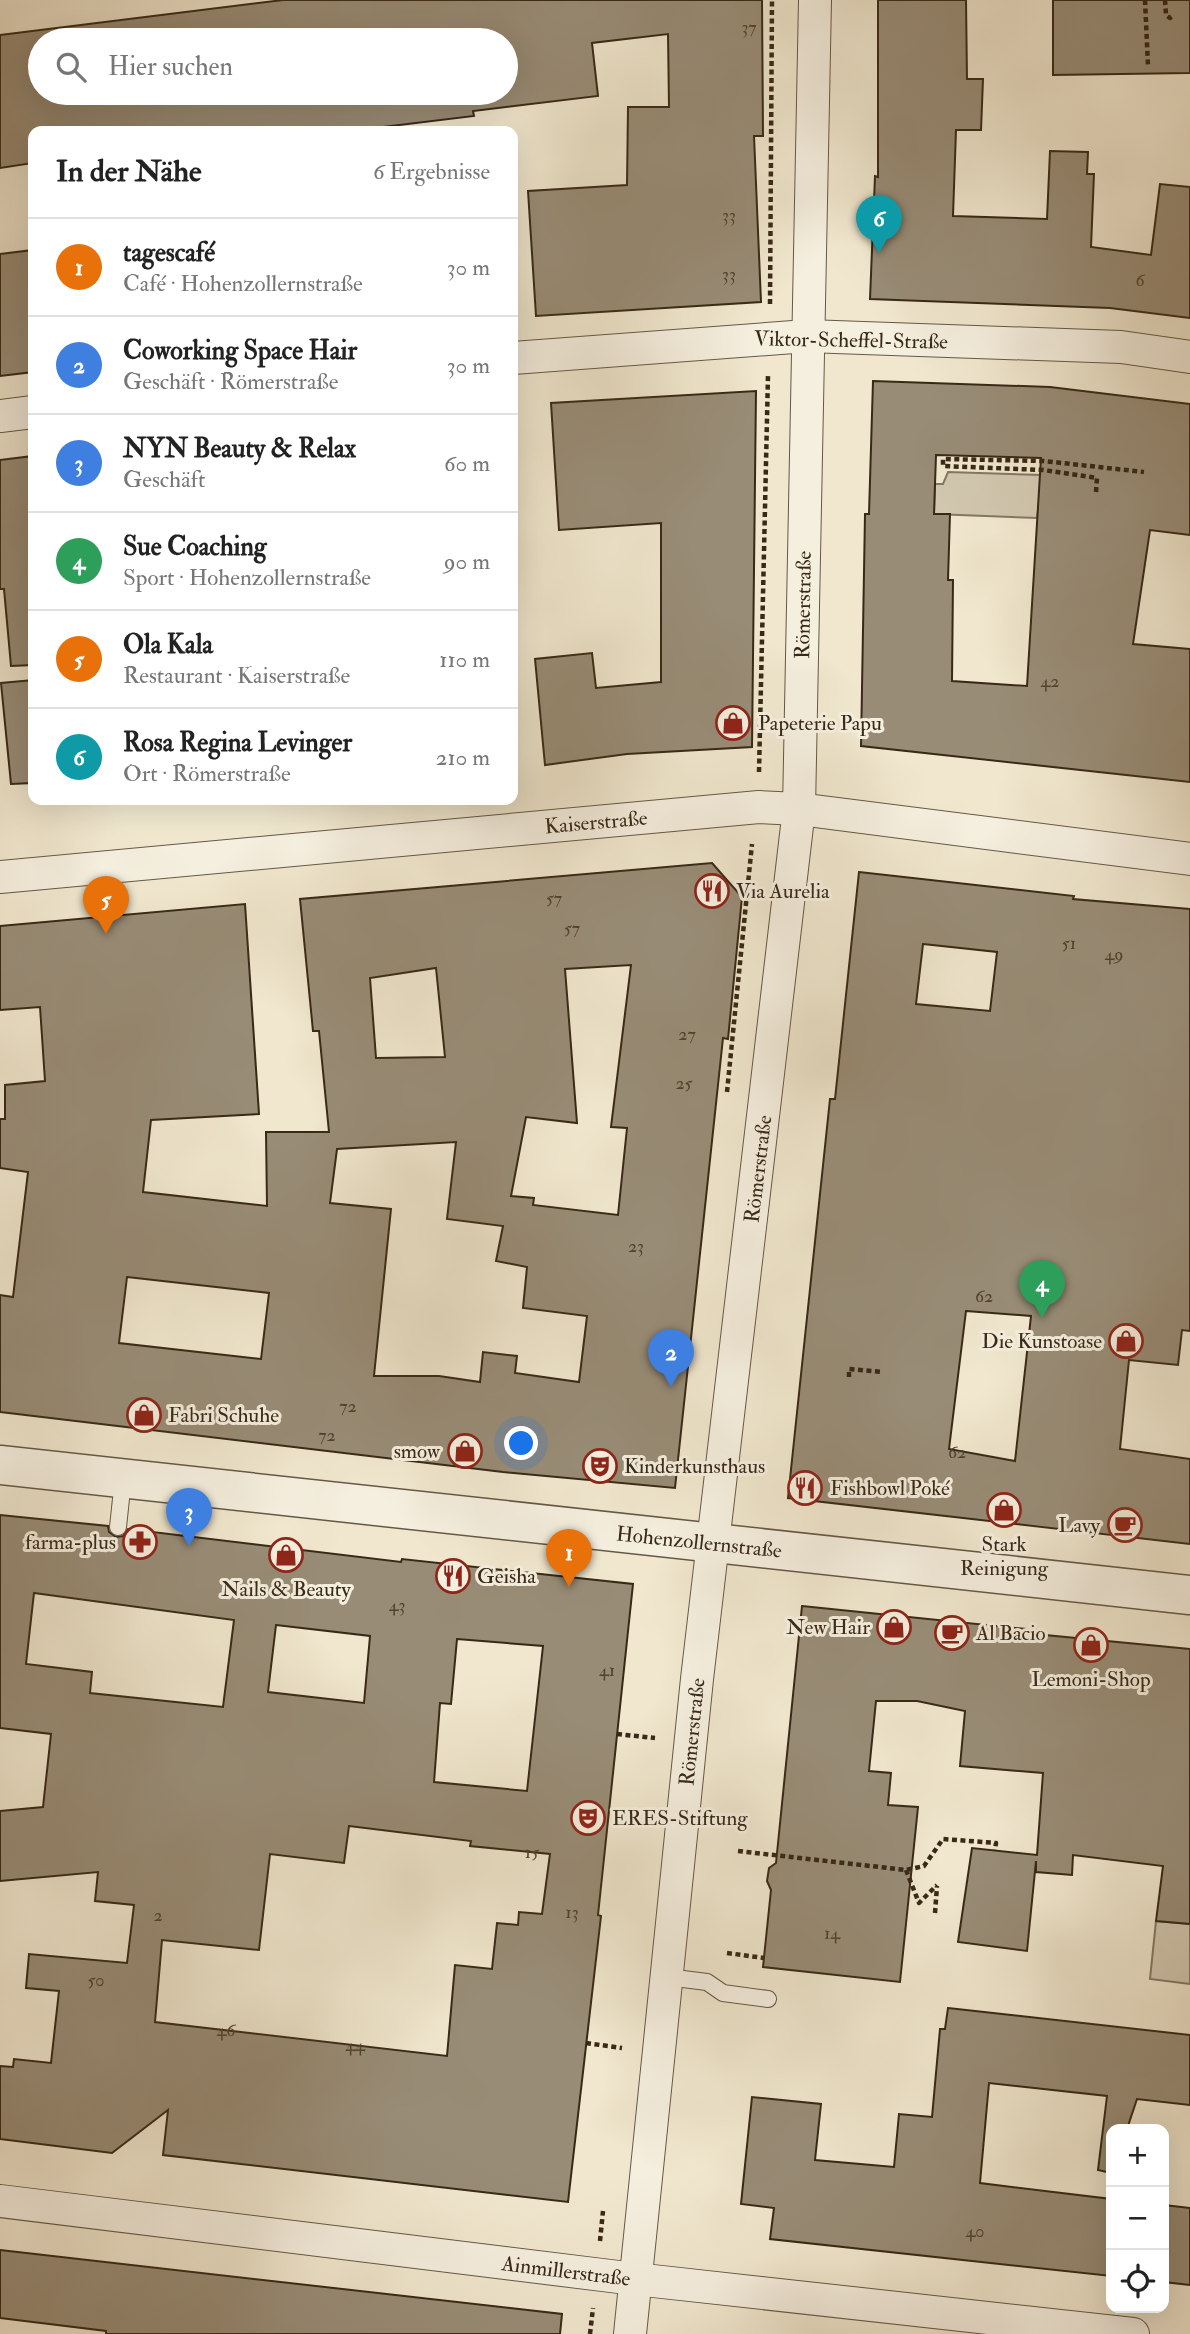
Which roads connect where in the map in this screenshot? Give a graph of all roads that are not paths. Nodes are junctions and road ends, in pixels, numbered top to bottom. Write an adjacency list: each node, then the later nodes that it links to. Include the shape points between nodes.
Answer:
1 (815, 0): 2 (street, Römerstraße)
2 (807, 336): 3 (street, Viktor-Scheffel-Straße, via 1121,347); 4 (street, Viktor-Scheffel-Straße); 7 (street, Römerstraße)
3 (1190, 357)
4 (518, 358)
5 (28, 413): 6 (street)
6 (0, 416)
7 (799, 809): 8 (street, Kaiserstraße); 9 (street, Kaiserstraße, via 759,807); 13 (street, Römerstraße)
8 (1190, 859)
9 (0, 877)
10 (0, 1465): 11 (street, Hohenzollernstraße)
11 (123, 1480): 12 (lane); 13 (street, Hohenzollernstraße)
12 (118, 1527)
13 (715, 1544): 14 (street, Hohenzollernstraße); 15 (street, Römerstraße)
14 (1190, 1595)
15 (667, 1977): 16 (lane, via 706,1982 723,1993); 18 (street, Römerstraße)
16 (768, 1999)
17 (0, 2201): 18 (street, Ainmillerstraße)
18 (635, 2279): 19 (street, Römerstraße); 20 (street, Ainmillerstraße)
19 (630, 2334)
20 (1133, 2334)

